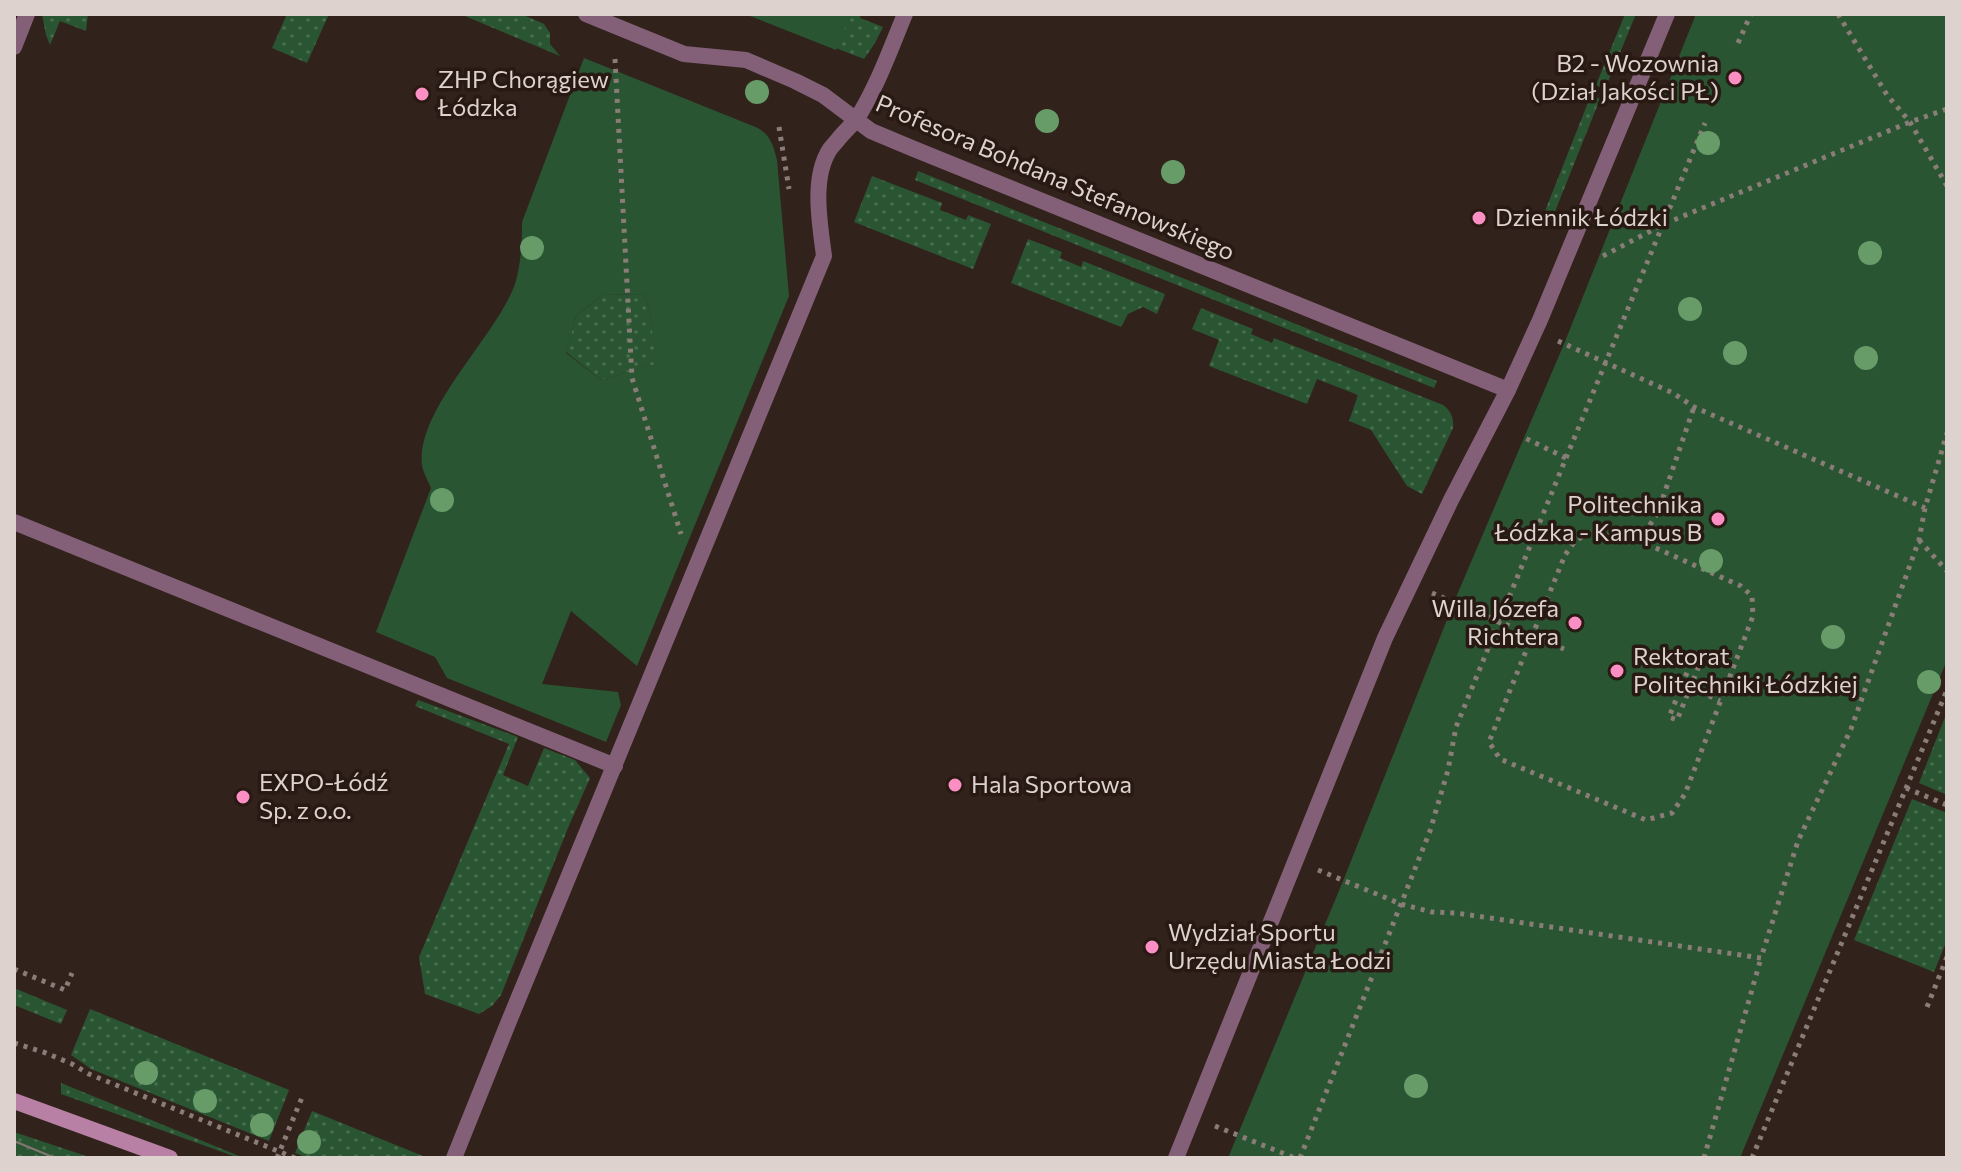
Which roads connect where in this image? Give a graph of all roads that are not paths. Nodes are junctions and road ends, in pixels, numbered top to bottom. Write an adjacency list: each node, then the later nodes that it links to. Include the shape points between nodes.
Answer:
1 (27, 14): 5 (street)
2 (586, 14): 6 (street, Profesora Bohdana Stefanowskiego, via 684,54 754,63 823,95)
3 (905, 14): 6 (street)
4 (1667, 14): 7 (street)
5 (14, 47)
6 (856, 120): 7 (street, Profesora Bohdana Stefanowskiego, via 926,155); 9 (street, via 828,152 819,183 824,256)
7 (1508, 390): 13 (street, via 1385,638)
8 (14, 522): 9 (street)
9 (615, 766): 12 (street)
10 (14, 1101): 11 (main road)
11 (170, 1158)
12 (454, 1158)
13 (1176, 1158)

